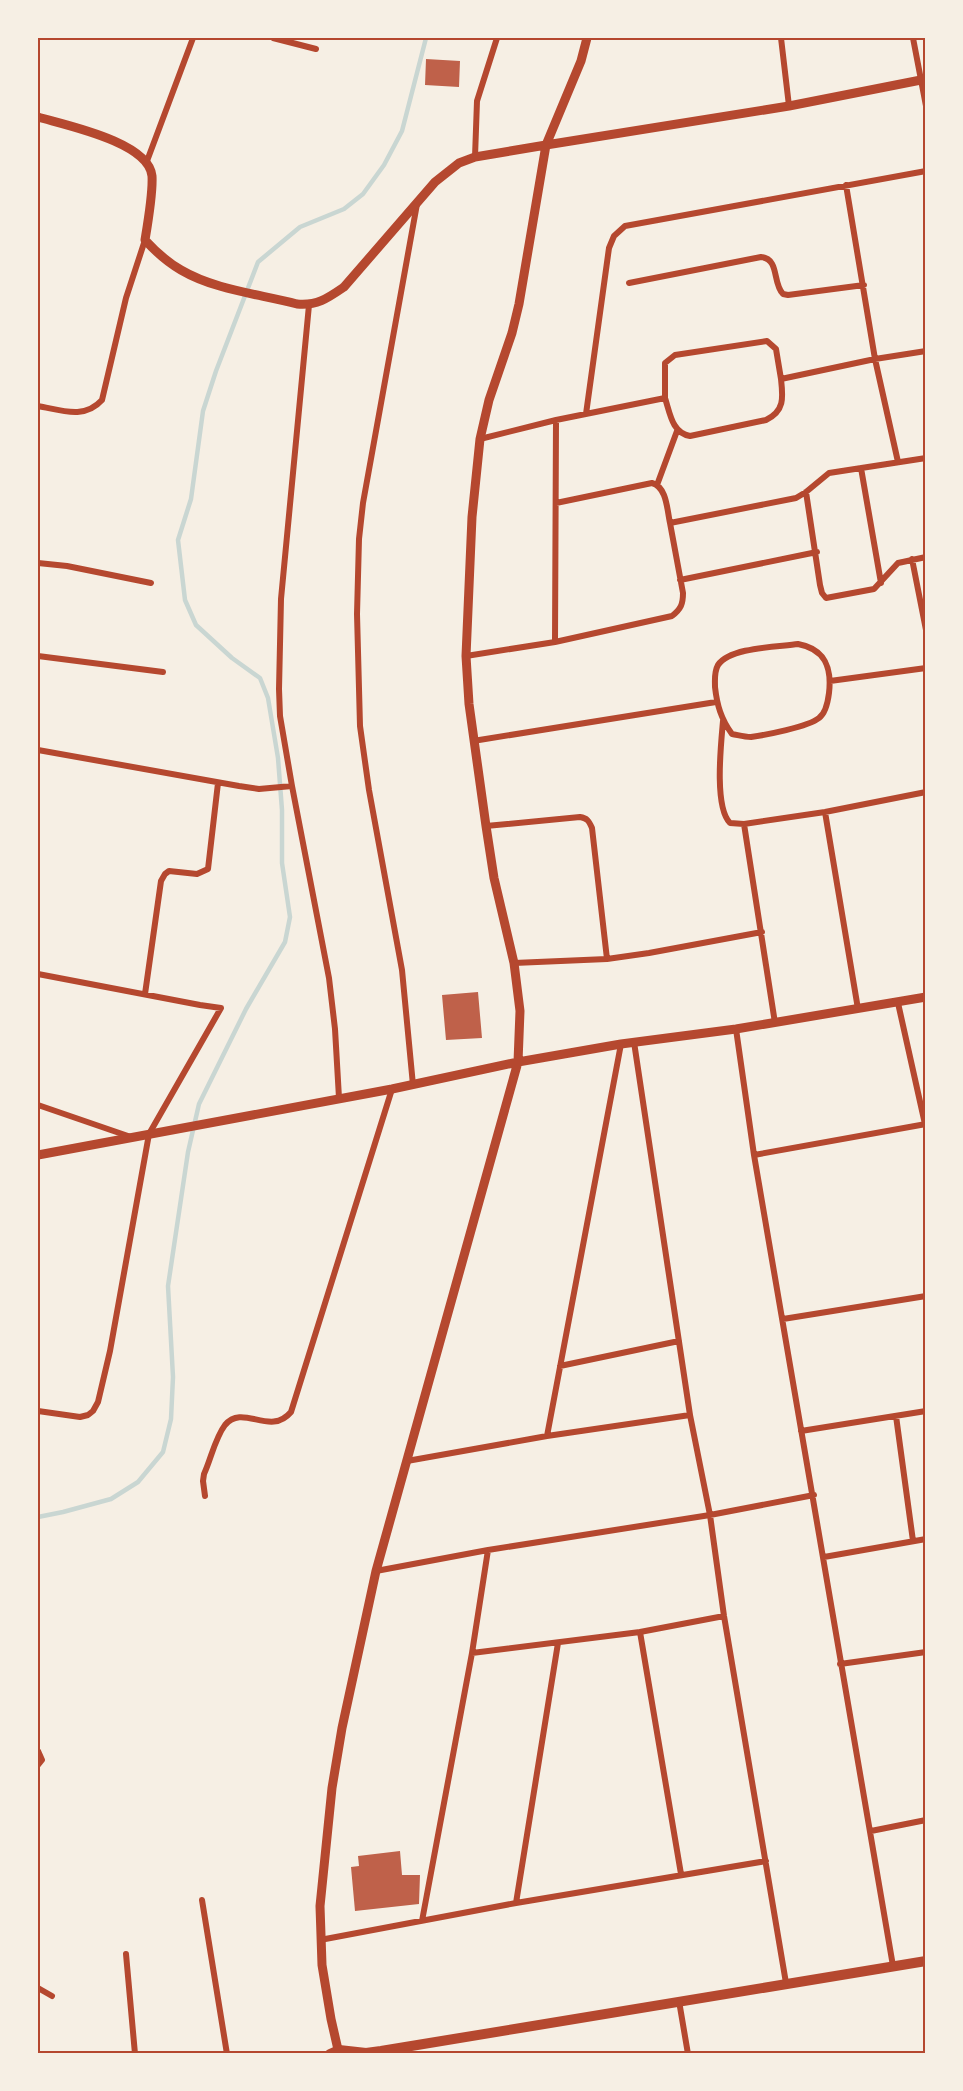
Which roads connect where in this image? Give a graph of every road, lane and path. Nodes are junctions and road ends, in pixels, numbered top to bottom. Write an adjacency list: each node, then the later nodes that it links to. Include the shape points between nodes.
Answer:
1 (193, 38): 14 (street)
2 (273, 38): 7 (street)
3 (497, 38): 13 (street, via 477,101)
4 (587, 38): 12 (street)
5 (781, 38): 9 (street)
6 (914, 38): 8 (street)
7 (316, 49)
8 (923, 79): 9 (street); 10 (street)
9 (789, 106): 12 (street)
10 (926, 106)
11 (38, 117): 14 (street, via 100,136 129,148)
12 (546, 145): 13 (street); 30 (street, via 519,304)
13 (475, 158): 17 (street, via 446,172)
14 (147, 161): 18 (street, via 152,174)
15 (926, 171): 16 (street)
16 (846, 185): 20 (street); 27 (street, via 634,223 620,230 609,248)
17 (418, 201): 21 (street, via 344,287 327,300); 75 (street, via 363,502 357,614 360,726 402,970)
18 (145, 240): 21 (street, via 163,259 182,271 216,284); 26 (street, via 126,298 102,400 87,412)
19 (629, 283): 20 (street, via 761,257 774,265 783,294)
20 (864, 285): 23 (street)
21 (309, 305): 57 (street, via 279,632 280,716)
22 (926, 351): 23 (street)
23 (875, 359): 24 (street); 32 (street)
24 (781, 379): 25 (street, via 776,349 767,341 675,355 665,363); 29 (street, via 783,401 774,416 690,436)
25 (665, 399): 27 (street); 29 (street)
26 (38, 406)
27 (586, 414): 28 (street)
28 (556, 420): 30 (street); 36 (street)
29 (677, 431): 34 (street)
30 (480, 439): 48 (street)
31 (926, 458): 32 (street)
32 (898, 462): 33 (street)
33 (861, 468): 35 (street, via 829,473); 44 (street)
34 (657, 485): 36 (street); 37 (street, via 665,498)
35 (806, 492): 37 (street, via 782,502); 38 (street)
36 (556, 503): 46 (street)
37 (670, 523): 42 (street)
38 (817, 552): 42 (street); 44 (street, via 826,598 874,589)
39 (926, 557): 40 (street)
40 (912, 560): 44 (street, via 898,563); 45 (street)
41 (38, 563): 43 (street)
42 (681, 580): 46 (street, via 683,604 672,616)
43 (151, 583)
44 (881, 584)
45 (926, 630)
46 (555, 642): 48 (street)
47 (38, 656): 50 (street)
48 (466, 656): 54 (street)
49 (926, 668): 51 (street)
50 (163, 672)
51 (830, 681): 52 (street, via 824,658 809,646 737,652 719,664 714,674); 53 (street, via 825,708 820,717 806,725 742,736 732,734)
52 (716, 702): 53 (street); 54 (street)
53 (723, 722): 60 (street, via 723,811 730,823)
54 (473, 741): 61 (street)
55 (38, 750): 56 (street)
56 (218, 783): 57 (street, via 259,789); 66 (street, via 208,869 197,874 169,871 161,881)
57 (288, 786): 77 (street, via 329,978)
58 (926, 792): 59 (street)
59 (825, 812): 60 (street); 69 (street)
60 (744, 824): 62 (street)
61 (486, 826): 63 (street, via 580,817 590,822); 64 (street)
62 (762, 932): 63 (street); 70 (street)
63 (607, 959): 64 (street)
64 (513, 963): 74 (street, via 520,1011)
65 (38, 974): 66 (street)
66 (145, 994): 80 (street, via 221,1008)
67 (926, 997): 68 (street)
68 (898, 1003): 69 (street); 79 (street)
69 (858, 1010): 70 (street)
70 (776, 1023): 71 (street)
71 (736, 1029): 72 (street); 83 (street)
72 (634, 1042): 73 (street); 86 (street)
73 (621, 1044): 74 (street); 87 (street)
74 (518, 1062): 75 (street); 94 (street)
75 (413, 1084): 76 (street)
76 (392, 1089): 77 (street); 95 (street, via 291,1412 273,1423 241,1417 225,1425 204,1474)
77 (339, 1098): 80 (street)
78 (38, 1105): 81 (street)
79 (925, 1124): 83 (street)
80 (149, 1134): 81 (street); 88 (street, via 98,1401 93,1411 80,1417)
81 (132, 1137): 82 (street)
82 (38, 1155)
83 (754, 1155): 85 (street)
84 (926, 1296): 85 (street)
85 (783, 1319): 92 (street)
86 (679, 1341): 87 (street); 90 (street)
87 (560, 1366): 93 (street)
88 (38, 1411)
89 (926, 1411): 91 (street)
90 (690, 1415): 93 (street); 97 (street)
91 (896, 1416): 92 (street); 99 (street)
92 (801, 1431): 96 (street)
93 (547, 1436): 94 (street)
94 (407, 1461): 102 (street)
95 (205, 1496)
96 (814, 1496): 97 (street); 101 (street)
97 (710, 1515): 100 (street); 103 (street)
98 (926, 1539): 99 (street)
99 (913, 1541): 101 (street)
100 (488, 1550): 102 (street); 107 (street)
101 (824, 1557): 108 (street)
102 (376, 1570): 118 (street, via 332,1788)
103 (724, 1616): 104 (street); 113 (street)
104 (640, 1632): 105 (street); 114 (street)
105 (558, 1642): 107 (street); 116 (street)
106 (926, 1652): 108 (street)
107 (472, 1653): 117 (street)
108 (840, 1664): 112 (street)
109 (38, 1751): 110 (street, via 42,1760)
110 (38, 1764)
111 (926, 1820): 112 (street)
112 (871, 1831): 121 (street)
113 (766, 1861): 114 (street); 122 (street)
114 (681, 1874): 116 (street)
115 (202, 1900): 129 (street)
116 (516, 1903): 117 (street)
117 (422, 1921): 118 (street)
118 (320, 1940): 126 (street)
119 (126, 1954): 128 (street)
120 (926, 1960): 121 (main road)
121 (893, 1966): 122 (main road)
122 (786, 1983): 125 (main road)
123 (38, 1988): 124 (street)
124 (52, 1996)
125 (679, 2001): 127 (main road); 130 (street)
126 (336, 2052): 127 (main road)
127 (366, 2053)
128 (135, 2054)
129 (227, 2054)
130 (688, 2054)

